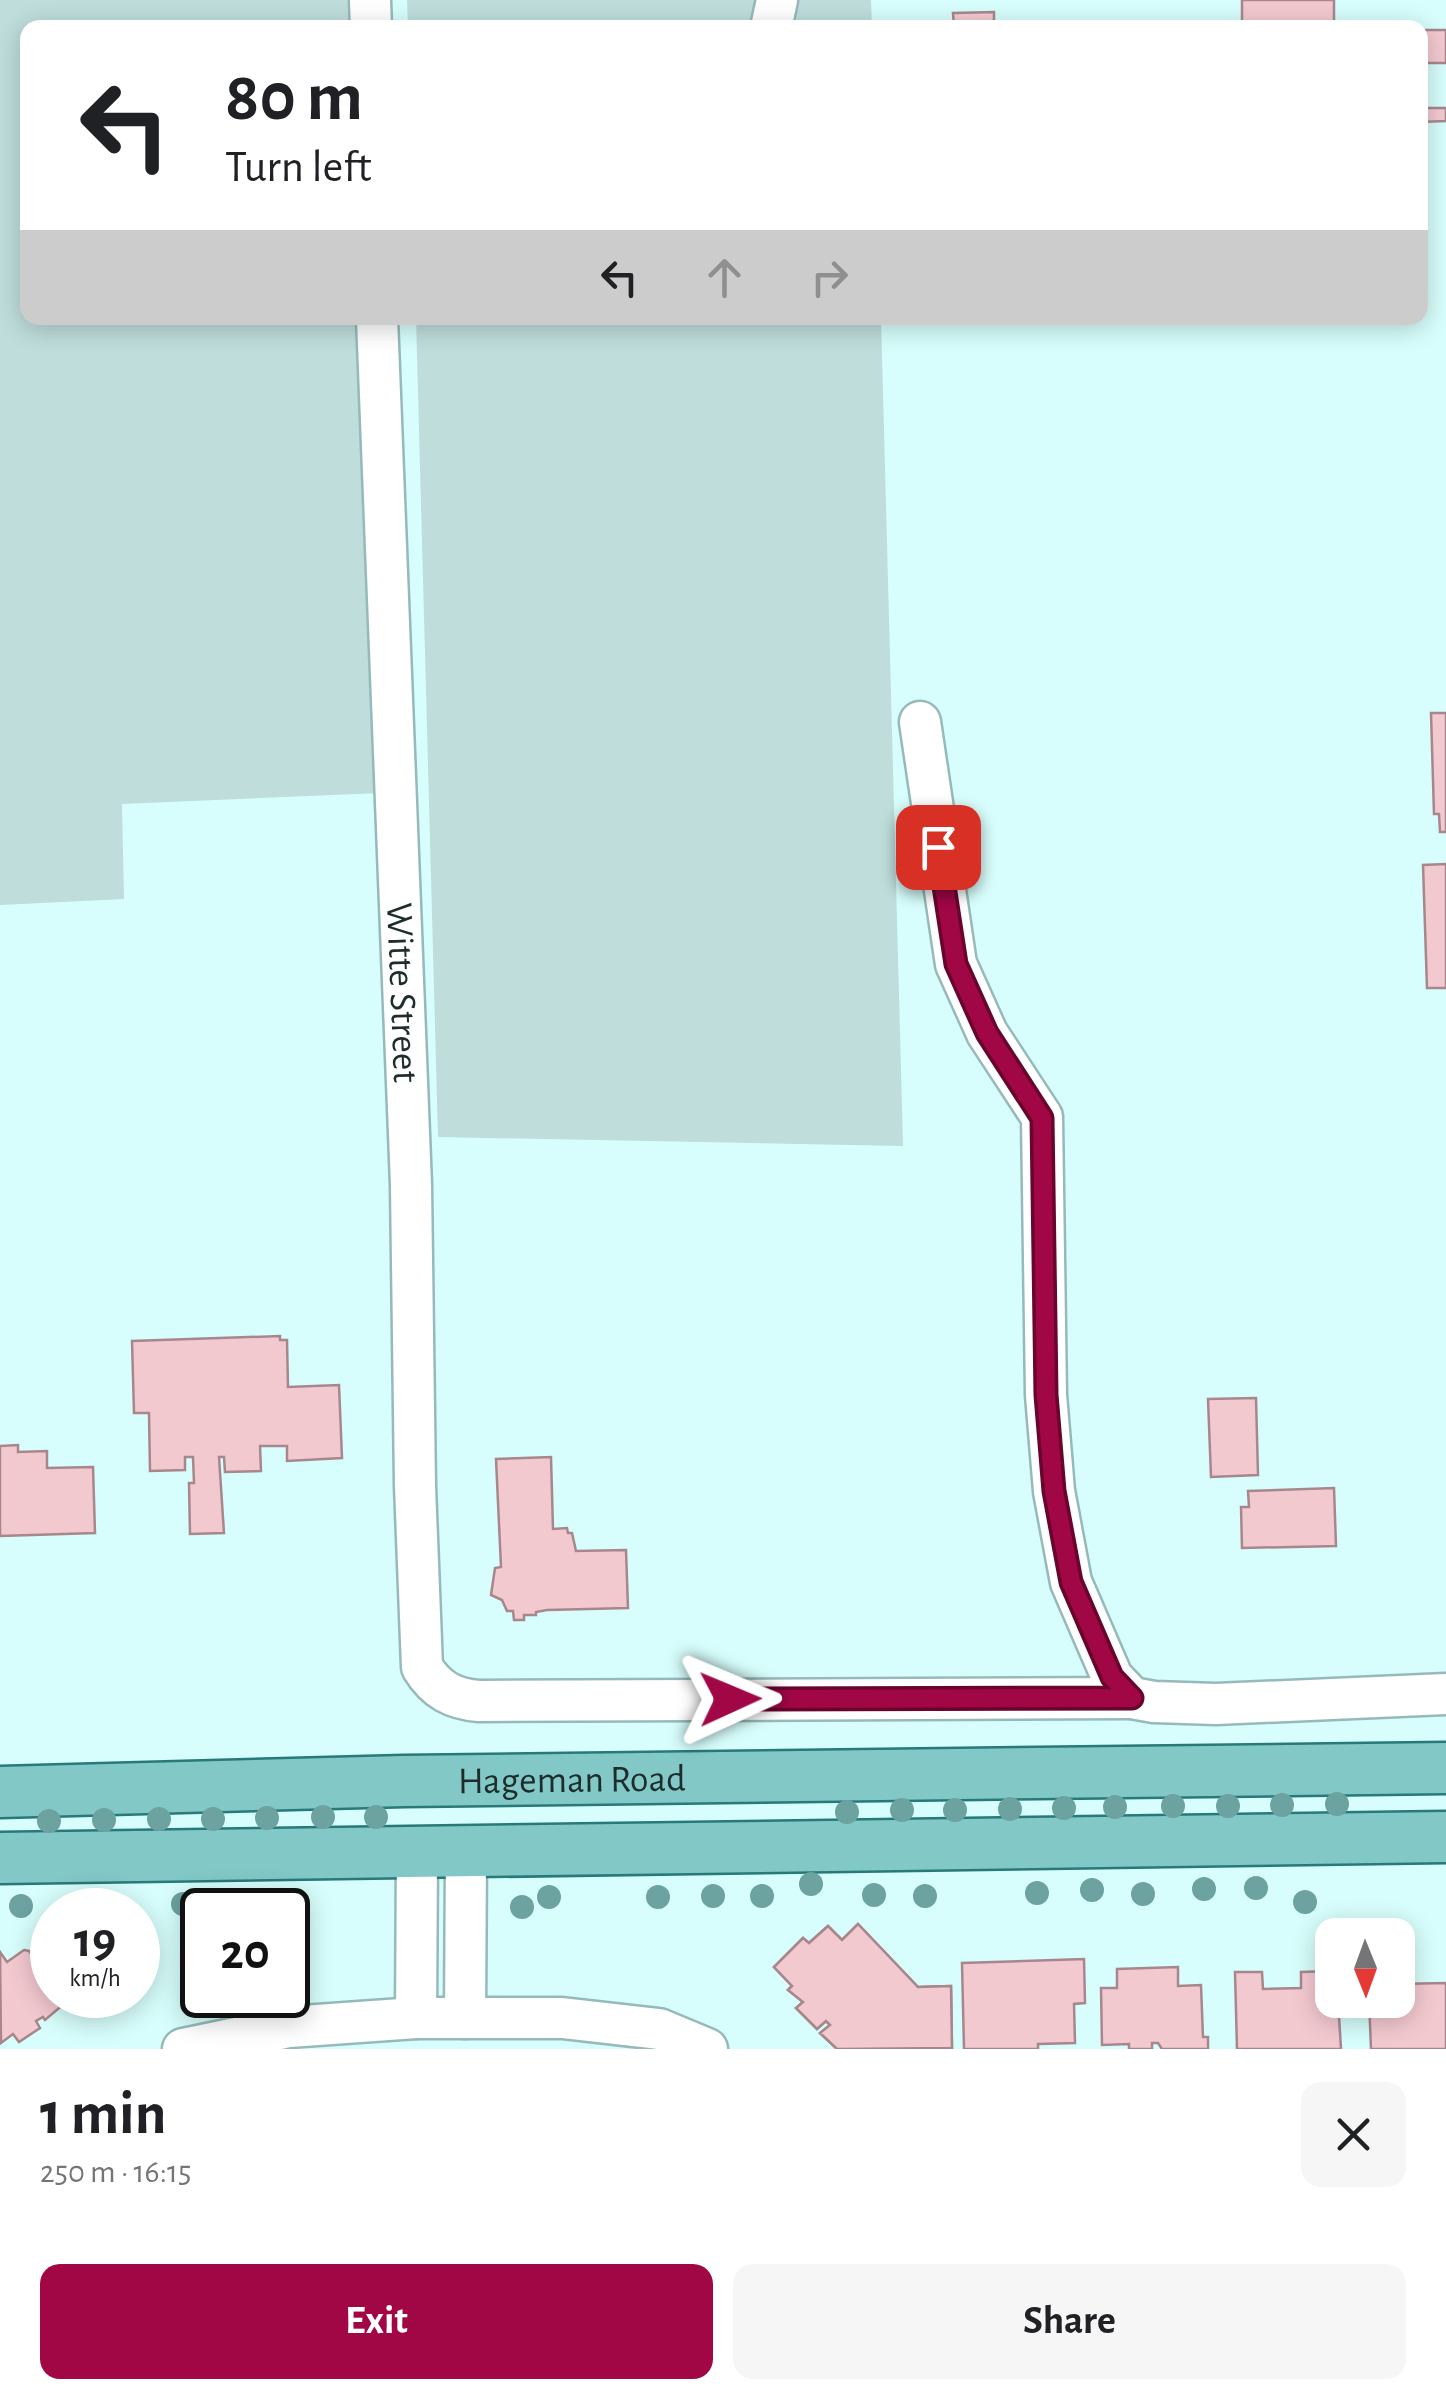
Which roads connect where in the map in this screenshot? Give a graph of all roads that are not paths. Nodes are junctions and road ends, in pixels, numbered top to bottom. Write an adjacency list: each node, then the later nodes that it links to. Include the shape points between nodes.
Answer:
1 (377, 325): 4 (street, Witte Street, via 411,1185 415,1486 422,1666 430,1681 456,1699 479,1702)
2 (920, 722): 4 (street, via 956,964 987,1033 1042,1118 1054,1491 1071,1582 1112,1677)
3 (1446, 1694): 4 (street, via 1216,1704)
4 (1132, 1698)
5 (1446, 1768): 6 (main road, Hageman Road)
6 (782, 1777): 7 (main road, Hageman Road); 10 (main road, via 727,1812 486,1816 451,1828)
7 (0, 1792)
8 (1446, 1837): 9 (main road, Hageman Road)
9 (466, 1850): 10 (main road, Hageman Road); 13 (street)
10 (417, 1851): 11 (main road, Hageman Road); 12 (street)
11 (0, 1858)
12 (416, 1955): 13 (street); 14 (street)
13 (465, 1955): 15 (street)
14 (416, 2018): 15 (street); 16 (street, via 289,2027)
15 (465, 2018): 17 (street, via 562,2018 660,2029)
16 (182, 2049)
17 (707, 2049)

